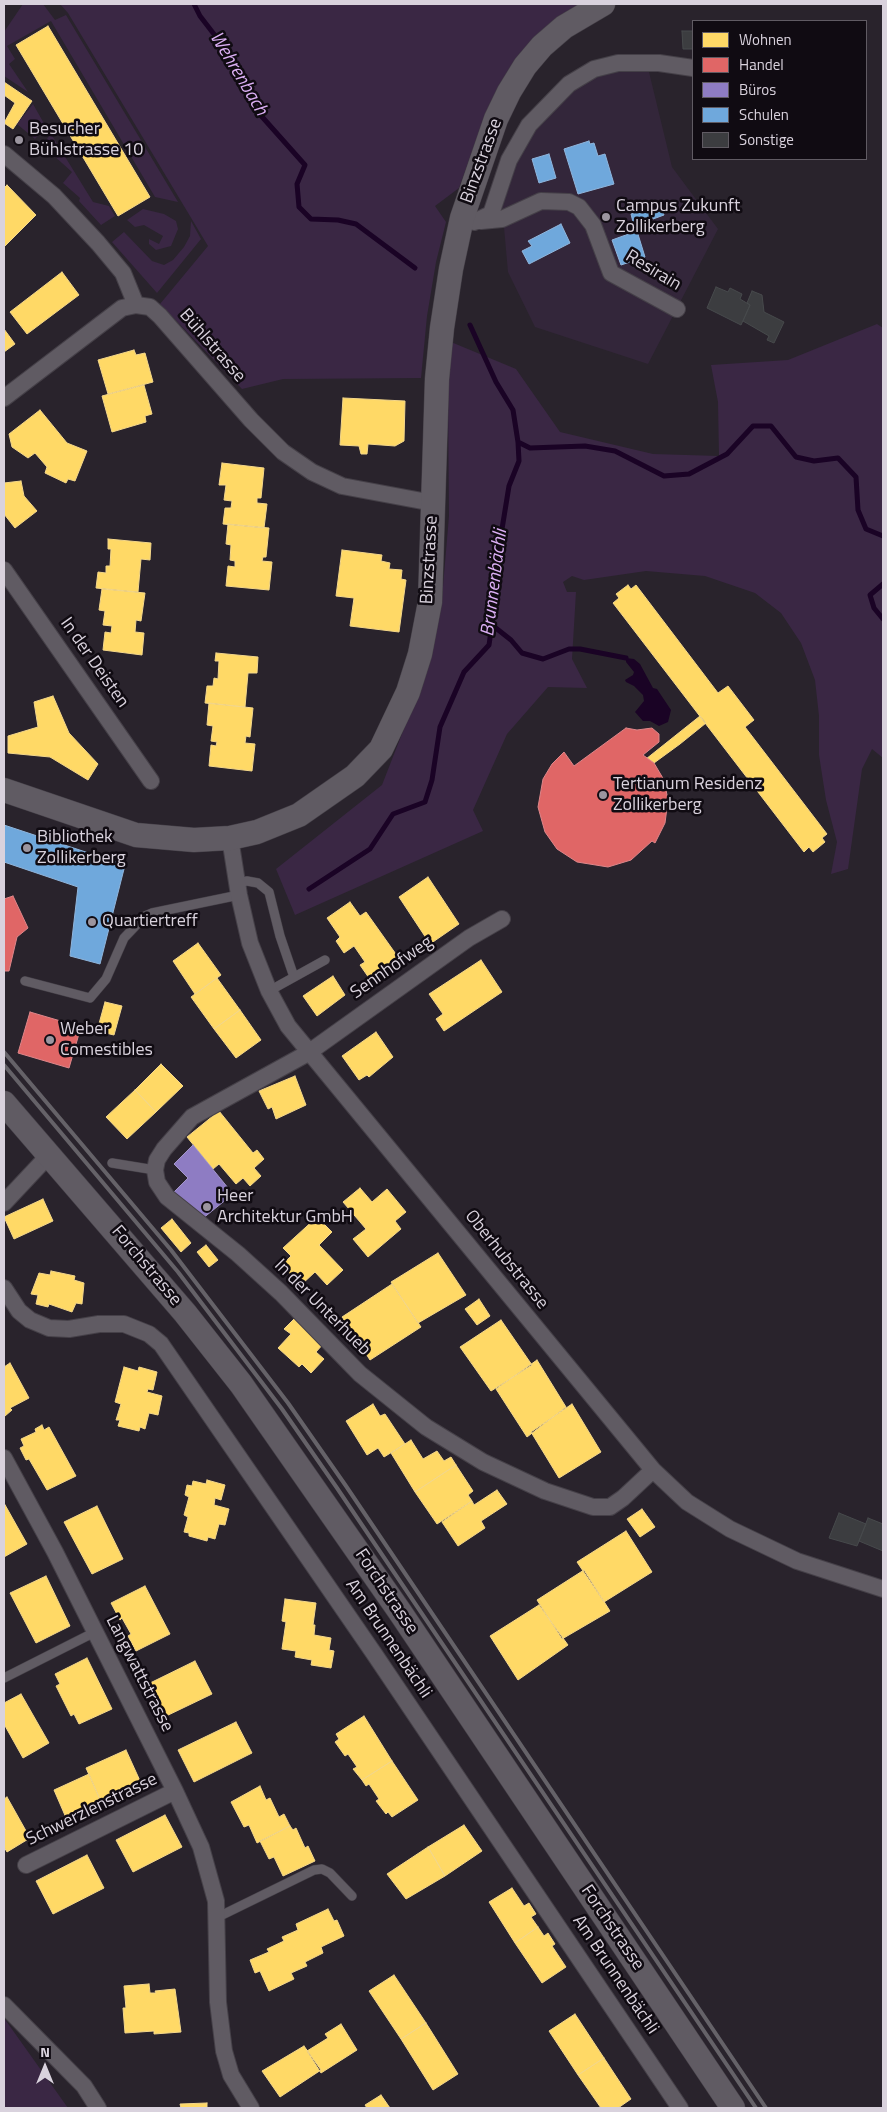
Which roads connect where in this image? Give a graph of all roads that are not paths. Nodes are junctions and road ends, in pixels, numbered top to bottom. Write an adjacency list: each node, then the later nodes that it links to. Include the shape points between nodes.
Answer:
1 (603, 4): 4 (main road, Binzstrasse, via 564,27 525,66 496,119)
2 (692, 68): 4 (street, via 659,63 618,63 594,69 569,84 529,125 509,160 491,214)
3 (4, 154): 5 (street, via 54,196 98,244 123,273)
4 (468, 220): 6 (street, Resirain, via 502,219 540,201 569,202 579,207 593,225 611,273); 8 (main road, Binzstrasse, via 450,269 442,328)
5 (136, 304): 7 (street, via 122,308); 8 (street, Bühlstrasse, via 150,307 160,316 250,420 283,452 312,472 342,486)
6 (677, 308)
7 (4, 398)
8 (433, 503): 12 (main road, Binzstrasse, via 430,602 420,654 408,692 381,749 355,776 299,815 257,832)
9 (4, 570): 10 (street, In der Deisten)
10 (151, 780)
11 (4, 790): 12 (main road, Binzstrasse, via 136,835 194,840)
12 (230, 838): 13 (street, Oberhubstrasse)
13 (238, 889): 16 (lane, via 247,881 269,892); 17 (lane, via 144,916 124,938 106,979 90,998); 18 (street, Oberhubstrasse, via 250,943)
14 (502, 919): 19 (street, Sennhofweg, via 469,938)
15 (325, 960): 16 (lane)
16 (294, 977): 18 (lane)
17 (25, 981)
18 (269, 991): 19 (street, Oberhubstrasse, via 288,1026)
19 (308, 1053): 23 (street, via 192,1116 164,1149); 27 (street, Oberhubstrasse, via 368,1120)
20 (4, 1103): 21 (main road, Forchstrasse)
21 (49, 1155): 24 (street); 39 (main road, Forchstrasse, via 185,1313 241,1384 400,1612)
22 (112, 1163): 23 (lane)
23 (155, 1170): 27 (street, In der Unterhueb, via 157,1182 167,1196 281,1293 360,1374 426,1427 475,1457 545,1491 593,1507 610,1507)
24 (4, 1203)
25 (4, 1288): 38 (street, Am Brunnenbächli, via 19,1311 49,1328 124,1324 149,1334 161,1344)
26 (4, 1458): 29 (street, Langwattstrasse)
27 (653, 1470): 28 (street, Oberhubstrasse, via 688,1502 730,1530 797,1561)
28 (883, 1589)
29 (95, 1632): 30 (lane); 31 (street, Langwattstrasse)
30 (4, 1678)
31 (175, 1791): 32 (street, Schwerzlenstrasse); 34 (street, Langwattstrasse, via 201,1847)
32 (26, 1866)
33 (352, 1896): 34 (lane, via 330,1873 314,1870)
34 (218, 1916): 37 (street, Langwattstrasse, via 218,2002 222,2042 231,2075)
35 (4, 2005): 36 (street, via 84,2086)
36 (98, 2108)
37 (251, 2108)
38 (680, 2108)
39 (733, 2108)

